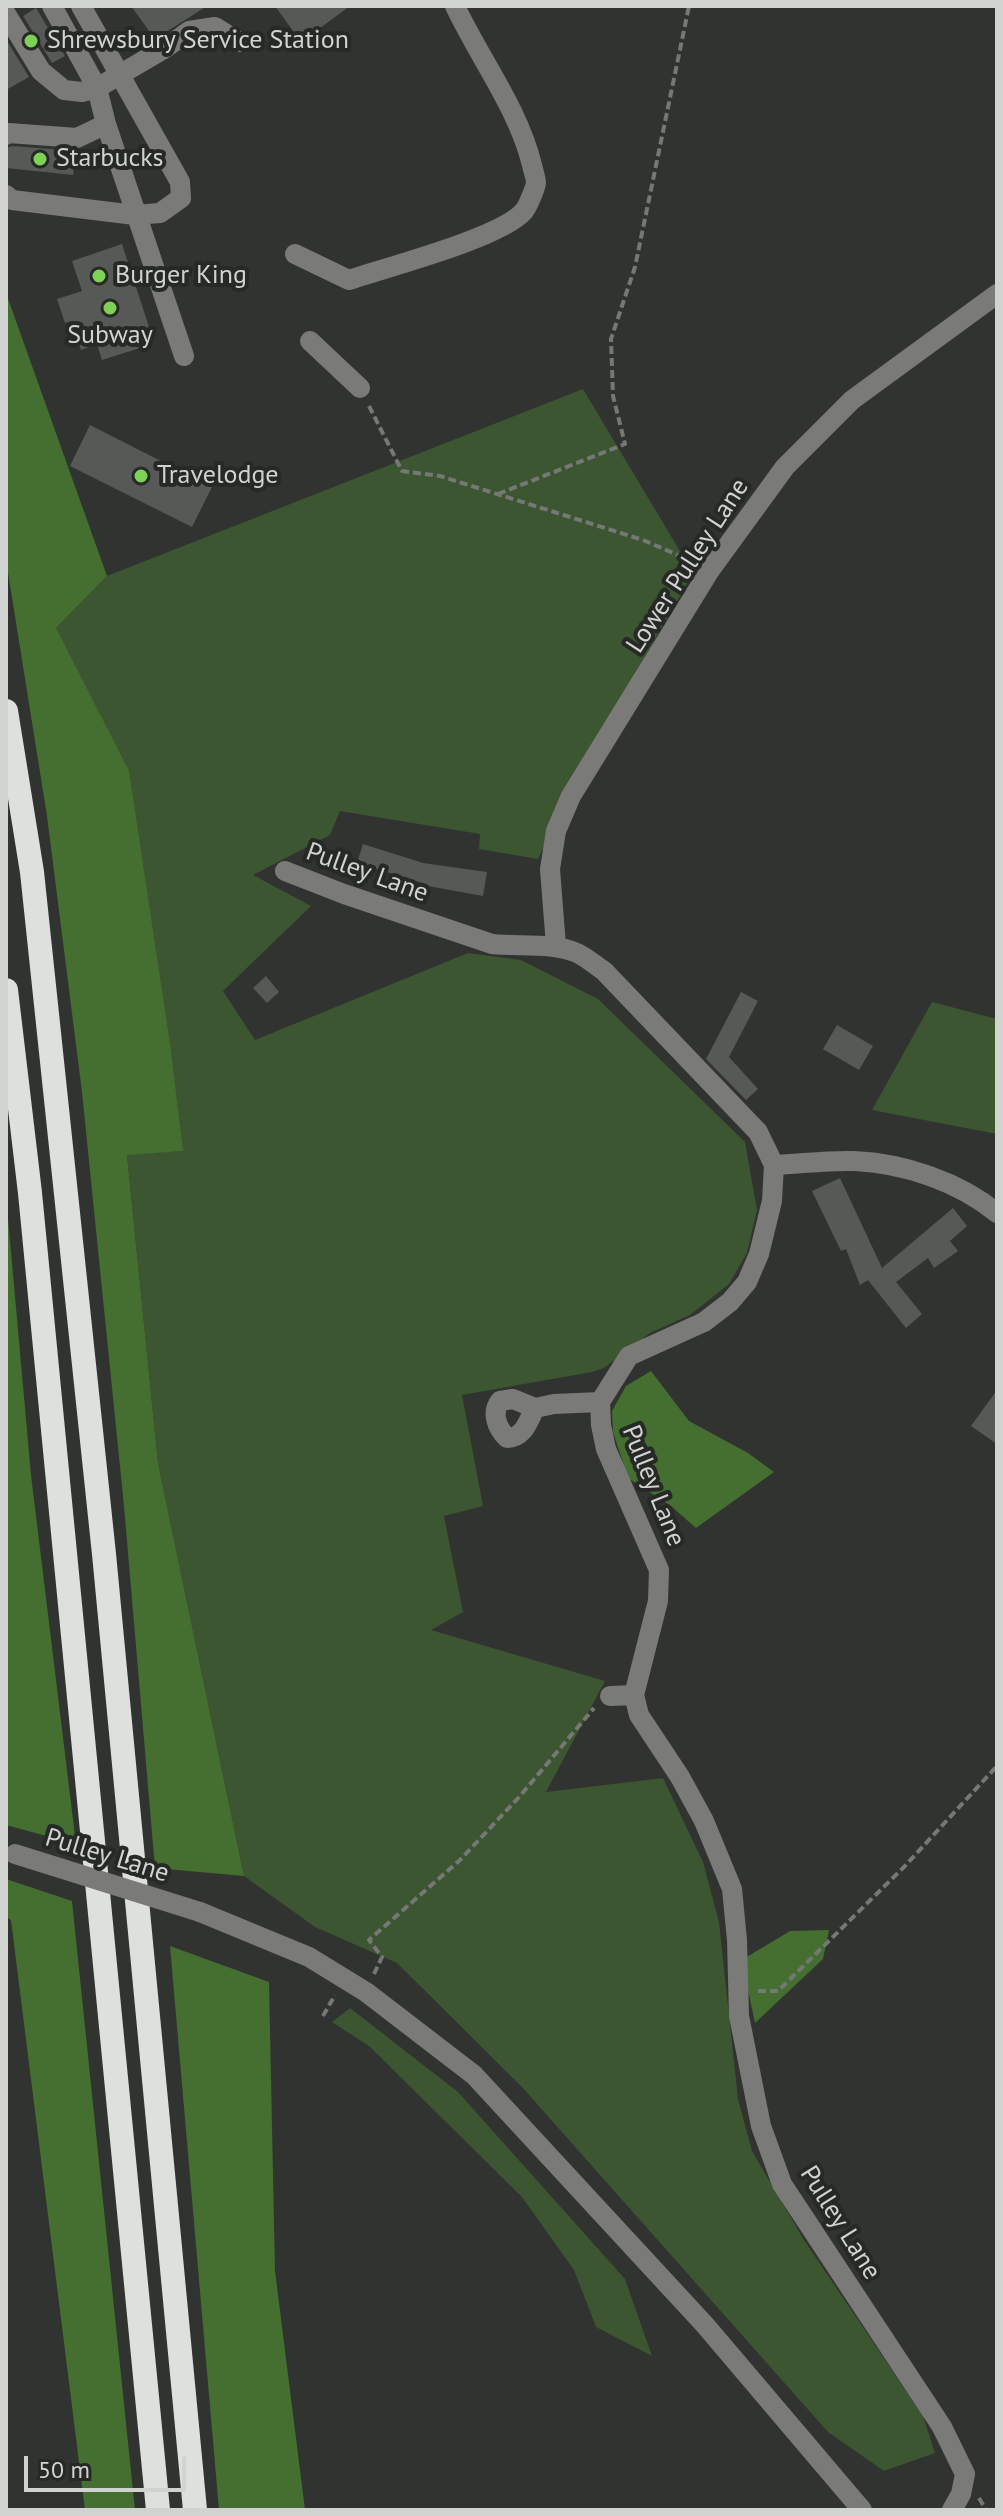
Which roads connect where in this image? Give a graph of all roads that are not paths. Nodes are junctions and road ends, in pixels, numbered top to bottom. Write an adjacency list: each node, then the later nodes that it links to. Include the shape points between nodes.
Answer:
1 (11, 6): 5 (street)
2 (52, 6): 8 (street)
3 (81, 6): 7 (street)
4 (455, 6): 13 (street, via 527,146 536,182 524,210 499,229 349,280)
5 (6, 13): 8 (street, via 41,71 64,90)
6 (239, 42): 7 (street, via 215,27 189,31)
7 (119, 74): 8 (street); 12 (street, via 180,182 181,198 160,213)
8 (97, 88): 9 (street)
9 (106, 124): 10 (street, via 77,138); 12 (street)
10 (6, 135)
11 (8, 196): 12 (street)
12 (135, 215): 16 (street)
13 (295, 254)
14 (997, 294): 20 (street, Lower Pulley Lane, via 852,400 785,467 710,570 571,796 556,831 550,869)
15 (310, 341): 17 (street)
16 (184, 356)
17 (360, 388)
18 (6, 711): 30 (highway, via 32,872 104,1554)
19 (285, 871): 20 (street, Pulley Lane, via 492,944)
20 (556, 946): 22 (street, Pulley Lane, via 604,971 758,1132)
21 (6, 990): 29 (highway)
22 (774, 1165): 23 (street, via 854,1161 923,1174 976,1196); 24 (street, Pulley Lane, via 772,1201 747,1282 704,1322 629,1356)
23 (997, 1213)
24 (600, 1402): 25 (street); 26 (street, Pulley Lane, via 606,1449 659,1570 658,1601)
25 (535, 1408)
26 (634, 1695): 27 (street); 32 (street, Pulley Lane, via 639,1715 704,1821 732,1889 739,2016 761,2126 782,2184 942,2427 965,2474)
27 (610, 1696)
28 (11, 1853): 31 (street, Pulley Lane, bridge, via 200,1912 309,1957 366,1992 474,2075 705,2325)
29 (158, 2510)
30 (195, 2510)
31 (862, 2510)
32 (952, 2510)

